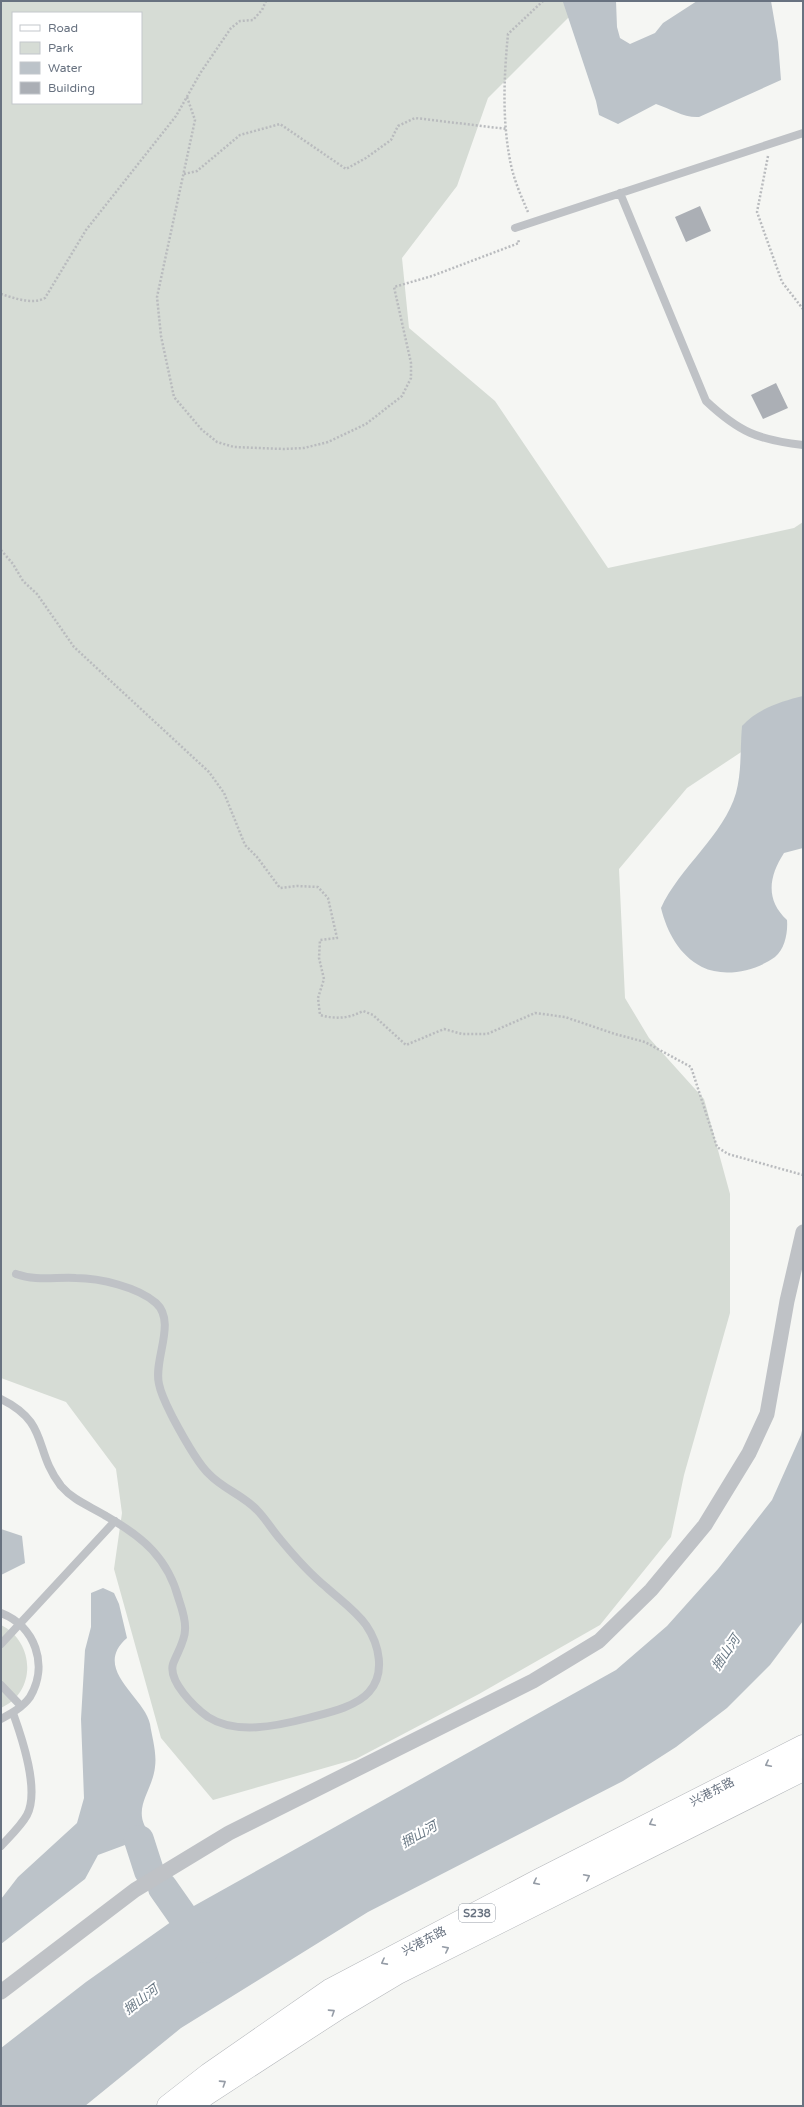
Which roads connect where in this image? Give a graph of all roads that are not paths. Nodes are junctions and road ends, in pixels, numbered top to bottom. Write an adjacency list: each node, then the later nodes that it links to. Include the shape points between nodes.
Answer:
1 (803, 133): 2 (lane)
2 (620, 193): 3 (lane); 4 (lane, via 706,401 741,430 766,440)
3 (515, 228)
4 (803, 445)
5 (803, 1232): 19 (street, via 766,1414 749,1453 705,1525 651,1590 599,1641 533,1681 229,1833 135,1890)
6 (16, 1274): 8 (lane, via 27,1278 74,1278 111,1283 154,1301 163,1310 165,1322 159,1384 174,1419 196,1459 209,1475 247,1499 299,1560 367,1626 380,1659 378,1676 369,1692 357,1701 318,1715 268,1725 231,1727 218,1723 194,1705 175,1681 172,1667 186,1633 174,1583 166,1566 155,1551)
7 (1, 1399): 8 (lane, via 14,1405 34,1424 53,1474 71,1497)
8 (115, 1521): 10 (lane)
9 (1, 1613): 10 (lane)
10 (20, 1625): 11 (lane); 13 (lane, via 26,1629 35,1644 39,1662 37,1680)
11 (1, 1644)
12 (1, 1685): 13 (lane)
13 (22, 1706): 14 (lane)
14 (12, 1713): 15 (lane); 18 (lane, via 32,1784 31,1799 27,1814)
15 (1, 1719)
16 (803, 1746): 20 (main road, 兴港东路 / S238, one-way to 20, via 330,1990 209,2074)
17 (803, 1770): 21 (main road, 兴港东路 / S238, one-way to 17, via 338,2008 396,1974)
18 (1, 1846)
19 (1, 1992)
20 (168, 2106)
21 (192, 2106)

